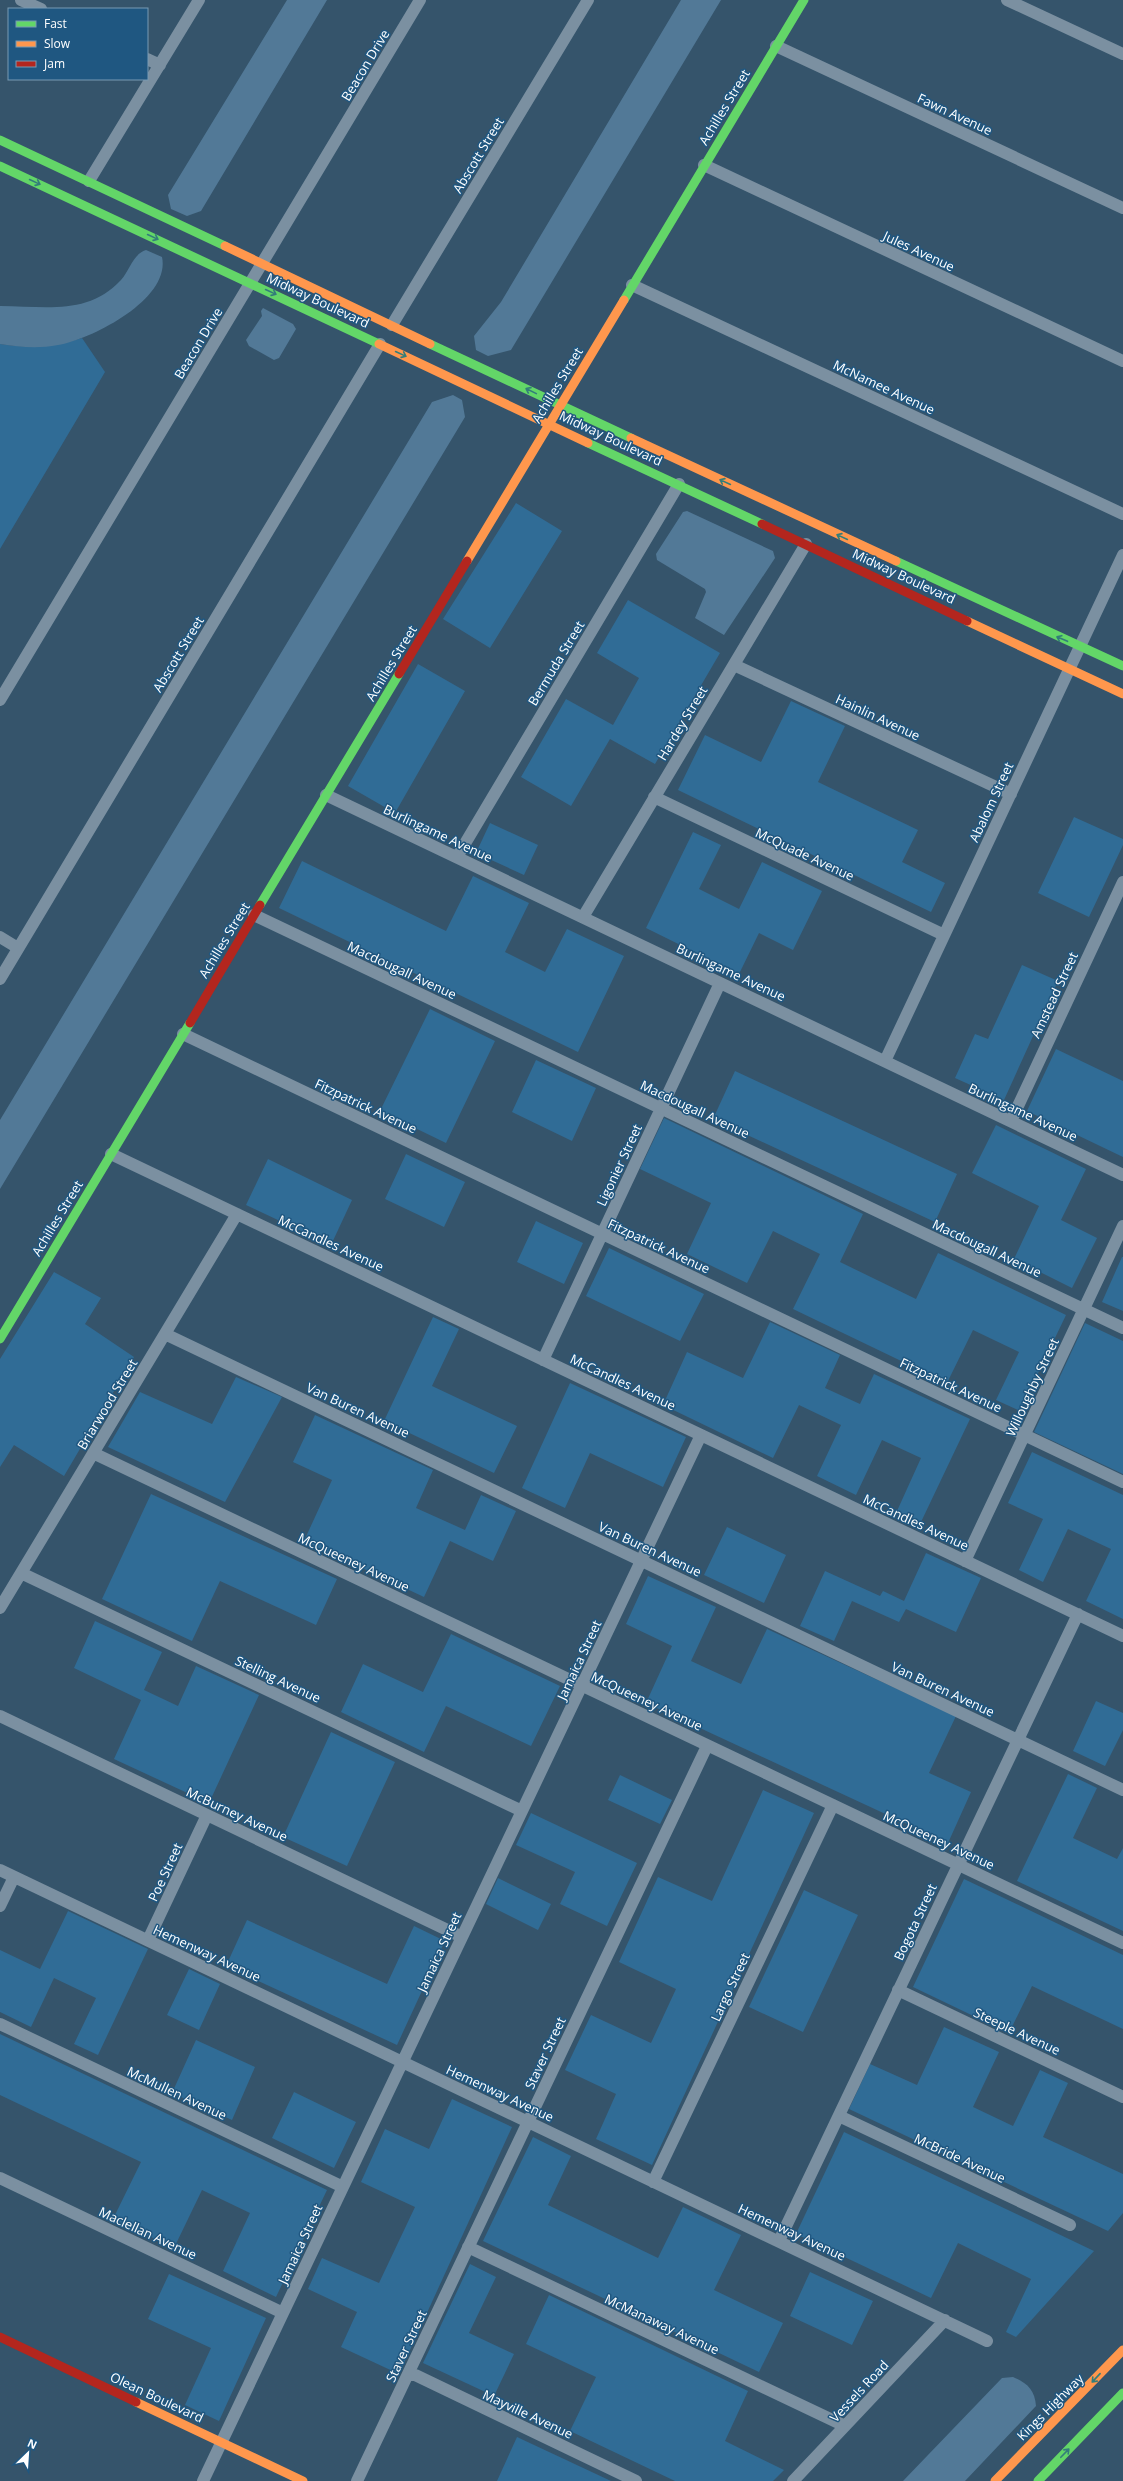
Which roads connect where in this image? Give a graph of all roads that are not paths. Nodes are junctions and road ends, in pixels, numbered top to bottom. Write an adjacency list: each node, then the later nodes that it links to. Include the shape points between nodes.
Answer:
1 (21, 0): 7 (street)
2 (199, 0): 11 (street)
3 (420, 0): 17 (street, Beacon Drive)
4 (588, 0): 20 (street, Abscott Street)
5 (804, 0): 8 (street, Achilles Street)
6 (1007, 0): 9 (street)
7 (39, 8)
8 (776, 46): 14 (street, Achilles Street); 16 (street, Fawn Avenue)
9 (1123, 54)
10 (148, 59): 11 (street)
11 (160, 65): 15 (street)
12 (0, 140): 15 (street, Midway Boulevard)
13 (0, 166): 18 (street, Midway Boulevard, one-way to 18)
14 (704, 166): 19 (street, Achilles Street); 22 (street, Jules Avenue)
15 (89, 181): 17 (street, Midway Boulevard)
16 (1123, 208)
17 (262, 263): 18 (street, Beacon Drive); 20 (street, Midway Boulevard)
18 (250, 283): 21 (street, Midway Boulevard, one-way to 21); 34 (street, Beacon Drive)
19 (632, 285): 23 (street, Achilles Street); 26 (street, McNamee Avenue)
20 (392, 325): 23 (street, Midway Boulevard, one-way to 20)
21 (380, 344): 24 (street, Midway Boulevard, one-way to 24); 44 (street, Abscott Street)
22 (1123, 361)
23 (560, 405): 24 (street, Achilles Street); 29 (street, Midway Boulevard, one-way to 23)
24 (549, 423): 25 (street, Midway Boulevard); 36 (street, Achilles Street)
25 (679, 484): 27 (street, Midway Boulevard); 38 (street, Bermuda Street)
26 (1123, 514)
27 (806, 544): 30 (street, Hardey Street); 32 (street, Midway Boulevard)
28 (1123, 555): 29 (street, Abalom Street)
29 (1080, 646): 31 (street, Midway Boulevard); 32 (street, Abalom Street)
30 (734, 665): 35 (street, Hainlin Avenue); 37 (street, Hardey Street)
31 (1123, 666)
32 (1069, 669): 33 (street, Midway Boulevard); 35 (street, Abalom Street)
33 (1123, 694)
34 (0, 700)
35 (1011, 794): 42 (street, Abalom Street)
36 (326, 795): 38 (street, Burlingame Avenue); 40 (street, Achilles Street)
37 (654, 797): 41 (street, Hardey Street); 42 (street, McQuade Avenue)
38 (456, 857): 41 (street, Burlingame Avenue)
39 (1123, 882): 50 (street, Amstead Street)
40 (254, 915): 47 (street, Achilles Street); 49 (street, Macdougall Avenue)
41 (582, 917): 46 (street, Burlingame Avenue)
42 (944, 936): 48 (street, Abalom Street)
43 (0, 937): 44 (street)
44 (18, 948): 45 (street, Abscott Street)
45 (0, 979)
46 (720, 983): 48 (street, Burlingame Avenue); 49 (street, Ligonier Street)
47 (183, 1034): 51 (street, Achilles Street); 55 (street, Fitzpatrick Avenue)
48 (885, 1061): 50 (street, Burlingame Avenue)
49 (661, 1108): 55 (street, Ligonier Street); 56 (street, Macdougall Avenue)
50 (1010, 1121): 52 (street, Burlingame Avenue)
51 (111, 1154): 53 (street, McCandles Avenue); 59 (street, Achilles Street)
52 (1123, 1175)
53 (237, 1214): 58 (street, Briarwood Street); 60 (street, McCandles Avenue)
54 (1123, 1226): 56 (street, Willoughby Street)
55 (602, 1234): 60 (street, Ligonier Street); 62 (street, Fitzpatrick Avenue)
56 (1084, 1310): 57 (street, Macdougall Avenue); 62 (street, Willoughby Street)
57 (1123, 1328)
58 (165, 1334): 63 (street, Briarwood Street); 65 (street, Van Buren Avenue)
59 (0, 1339)
60 (543, 1360): 61 (street, McCandles Avenue)
61 (701, 1435): 65 (street, Jamaica Street); 66 (street, McCandles Avenue)
62 (1024, 1435): 64 (street, Fitzpatrick Avenue); 66 (street, Willoughby Street)
63 (93, 1453): 67 (street, Briarwood Street); 71 (street, McQueeney Avenue)
64 (1123, 1482)
65 (642, 1560): 71 (street, Jamaica Street); 73 (street, Van Buren Avenue)
66 (965, 1561): 69 (street, McCandles Avenue)
67 (22, 1573): 68 (street, Briarwood Street); 77 (street, Stelling Avenue)
68 (0, 1608)
69 (1078, 1614): 70 (street, McCandles Avenue); 73 (street, Bogota Street)
70 (1123, 1636)
71 (582, 1686): 74 (street, McQueeney Avenue); 77 (street, Jamaica Street)
72 (0, 1716): 78 (street, McBurney Avenue)
73 (1018, 1740): 75 (street, Van Buren Avenue); 79 (street, Bogota Street)
74 (707, 1746): 76 (street, McQueeney Avenue); 91 (street, Staver Street)
75 (1123, 1790)
76 (833, 1805): 79 (street, McQueeney Avenue); 93 (street, Largo Street)
77 (522, 1811): 83 (street, Jamaica Street)
78 (207, 1815): 83 (street, McBurney Avenue); 84 (street, Poe Street)
79 (958, 1865): 85 (street, McQueeney Avenue); 86 (street, Bogota Street)
80 (0, 1870): 81 (street, Hemenway Avenue)
81 (14, 1877): 82 (street); 84 (street, Hemenway Avenue)
82 (0, 1906)
83 (462, 1937): 88 (street, Jamaica Street)
84 (148, 1940): 88 (street, Hemenway Avenue)
85 (1123, 1943)
86 (898, 1990): 89 (street, Steeple Avenue); 90 (street, Bogota Street)
87 (0, 2024): 94 (street, McMullen Avenue)
88 (403, 2062): 91 (street, Hemenway Avenue); 94 (street, Jamaica Street)
89 (1123, 2097)
90 (839, 2116): 95 (street, McBride Avenue); 96 (street, Bogota Street)
91 (528, 2122): 93 (street, Hemenway Avenue); 97 (street, Staver Street)
92 (0, 2178): 98 (street, Maclellan Avenue)
93 (653, 2182): 96 (street, Hemenway Avenue)
94 (343, 2187): 98 (street, Jamaica Street)
95 (1070, 2225)
96 (779, 2241): 99 (street, Hemenway Avenue)
97 (468, 2247): 103 (street, Staver Street); 105 (street, McManaway Avenue)
98 (283, 2313): 106 (street, Jamaica Street)
99 (944, 2320): 101 (street, Hemenway Avenue); 105 (street, Vessels Road)
100 (0, 2337): 106 (street, Olean Boulevard)
101 (988, 2341)
102 (1123, 2350): 112 (street, Kings Highway, one-way to 112)
103 (408, 2372): 109 (street, Staver Street); 110 (street, Mayville Avenue)
104 (1123, 2394): 113 (street, one-way to 104)
105 (845, 2426): 111 (street, Vessels Road)
106 (222, 2442): 107 (street, Jamaica Street); 108 (street, Olean Boulevard)
107 (203, 2481)
108 (303, 2481)
109 (357, 2481)
110 (636, 2481)
111 (793, 2481)
112 (994, 2481)
113 (1038, 2481)

